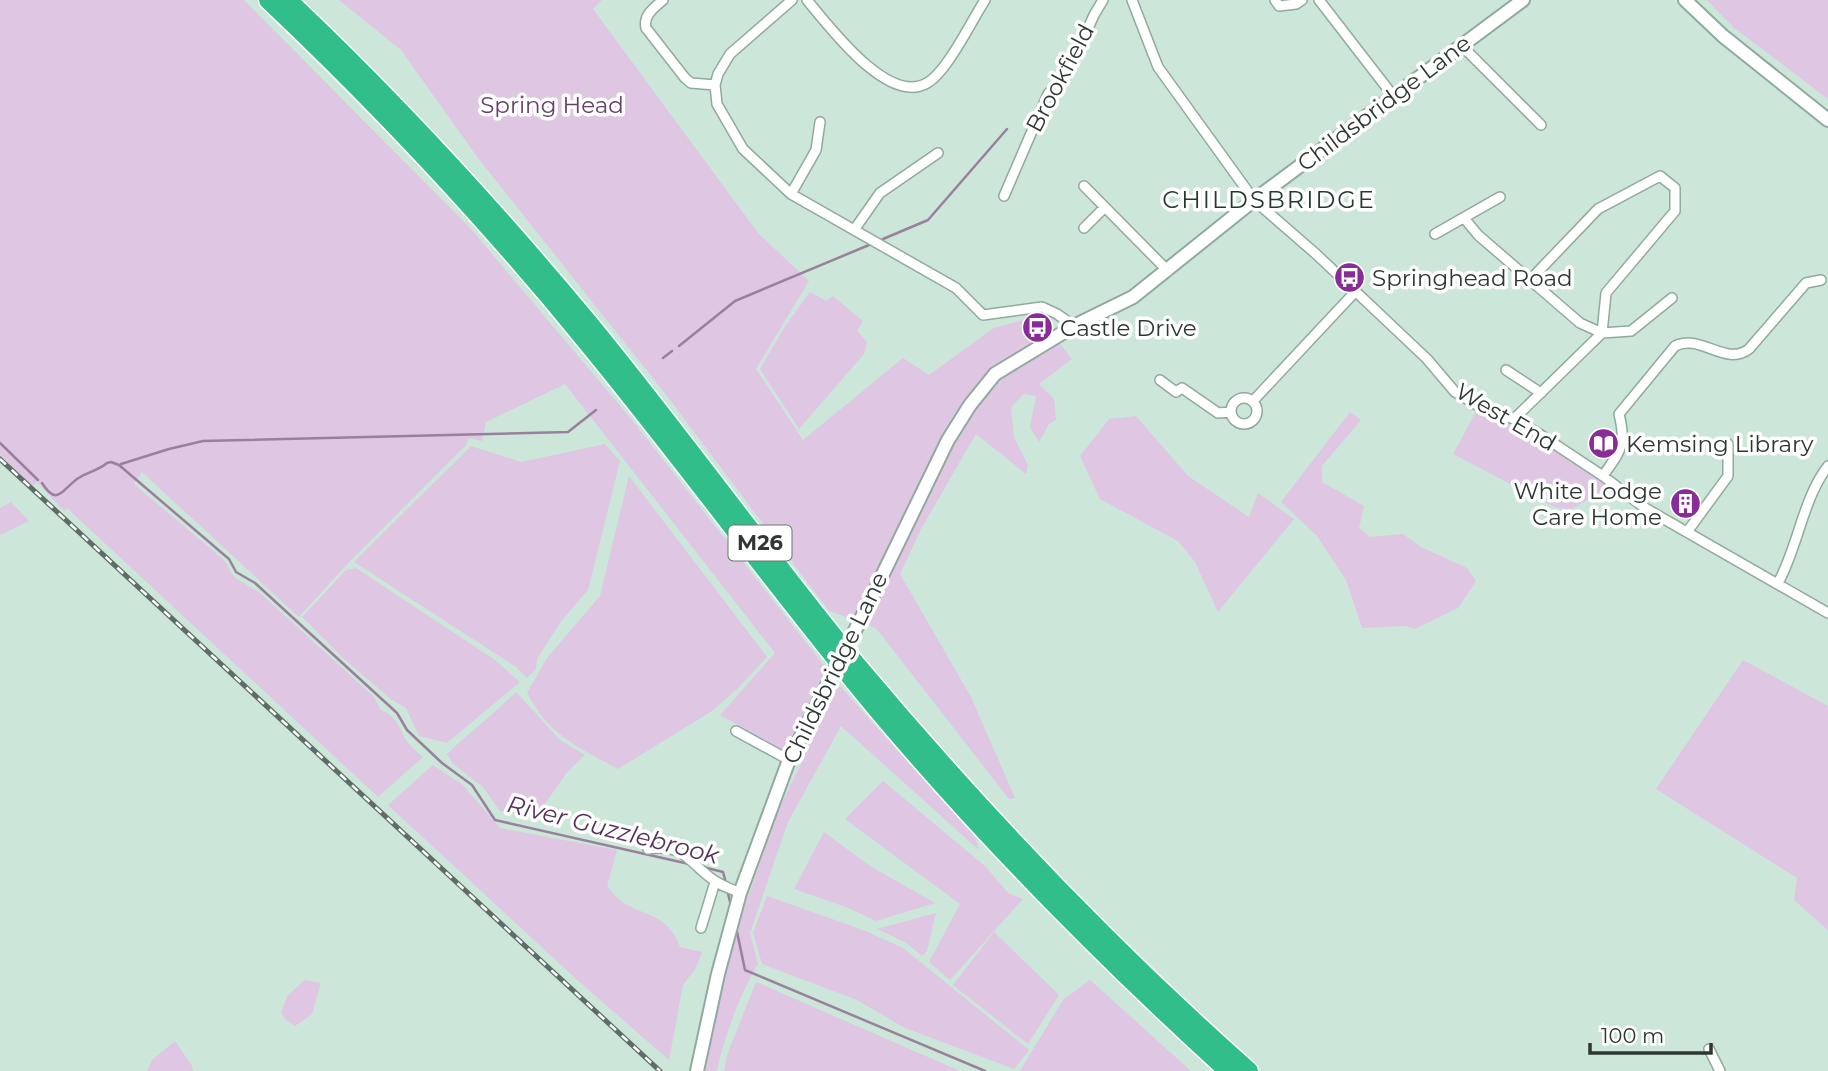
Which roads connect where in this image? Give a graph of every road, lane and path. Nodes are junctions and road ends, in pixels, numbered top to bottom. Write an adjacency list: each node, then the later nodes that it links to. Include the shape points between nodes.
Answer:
1 (268, 0): 58 (highway, M26, via 394,125 530,274 810,629 960,804 1102,952)
2 (288, 0): 59 (highway, M26, via 427,140 545,271 824,624 957,780 1100,931)
3 (663, 0): 15 (street, via 647,15 646,28 691,83)
4 (792, 0): 15 (street, via 730,54)
5 (807, 0): 6 (street, via 864,62 892,83 913,87 928,83 940,72)
6 (985, 0)
7 (1103, 0): 23 (street, Brookfield, via 1070,66 1048,94)
8 (1132, 0): 25 (street, West End, via 1158,67)
9 (1275, 0): 10 (street, via 1279,6)
10 (1302, 0)
11 (1319, 0): 16 (street)
12 (1685, 0): 17 (street)
13 (1518, 1): 14 (street, Childsbridge Lane)
14 (1462, 46): 16 (street, Childsbridge Lane); 19 (street)
15 (715, 85): 22 (street, via 716,104 743,149)
16 (1394, 97): 25 (street, Childsbridge Lane)
17 (1828, 120)
18 (820, 122): 22 (street, via 816,150)
19 (1541, 125)
20 (938, 153): 29 (street, via 880,193)
21 (1084, 187): 26 (street)
22 (791, 194): 29 (street)
23 (1004, 196)
24 (1500, 197): 27 (street)
25 (1254, 200): 31 (street, Childsbridge Lane); 34 (street, West End)
26 (1105, 207): 28 (street); 31 (street)
27 (1464, 218): 30 (street); 33 (street, via 1478,236)
28 (1084, 228)
29 (854, 230): 36 (street, via 956,288 983,315 1042,307)
30 (1435, 234)
31 (1168, 271): 36 (street, Childsbridge Lane, via 1133,297)
32 (1814, 278): 46 (street, via 1740,355 1688,342 1675,346 1619,414 1624,433 1621,449)
33 (1530, 280): 37 (street, via 1580,323); 37 (street, via 1598,209 1660,176 1675,188 1675,211 1606,293)
34 (1355, 292): 41 (street); 43 (street, West End, via 1427,359 1455,392 1487,411)
35 (1672, 298): 37 (street, via 1631,331)
36 (1074, 326): 51 (street, Childsbridge Lane, bridge, via 995,374 970,405 936,463)
37 (1602, 333): 40 (street)
38 (1506, 370): 40 (street)
39 (1160, 380): 42 (street, via 1176,392 1182,388 1218,413)
40 (1541, 393): 43 (street)
41 (1253, 401): 42 (street, via 1239,399); 42 (street, via 1257,411 1251,422 1238,422)
42 (1231, 412)
43 (1514, 419): 46 (street, West End)
44 (1728, 444): 47 (street, via 1728,475)
45 (1828, 466): 48 (street)
46 (1603, 476): 47 (street, West End, via 1644,508)
47 (1687, 532): 48 (street, West End)
48 (1777, 583): 49 (street, West End)
49 (1828, 613)
50 (736, 731): 51 (street)
51 (789, 760): 54 (street, Childsbridge Lane)
52 (648, 849): 53 (street, via 665,846 680,851)
53 (715, 882): 54 (street); 55 (street)
54 (740, 893): 57 (street, Childsbridge Lane)
55 (701, 928)
56 (1709, 1049): 60 (street)
57 (697, 1071)
58 (1228, 1071)
59 (1249, 1071)
60 (1720, 1071)

